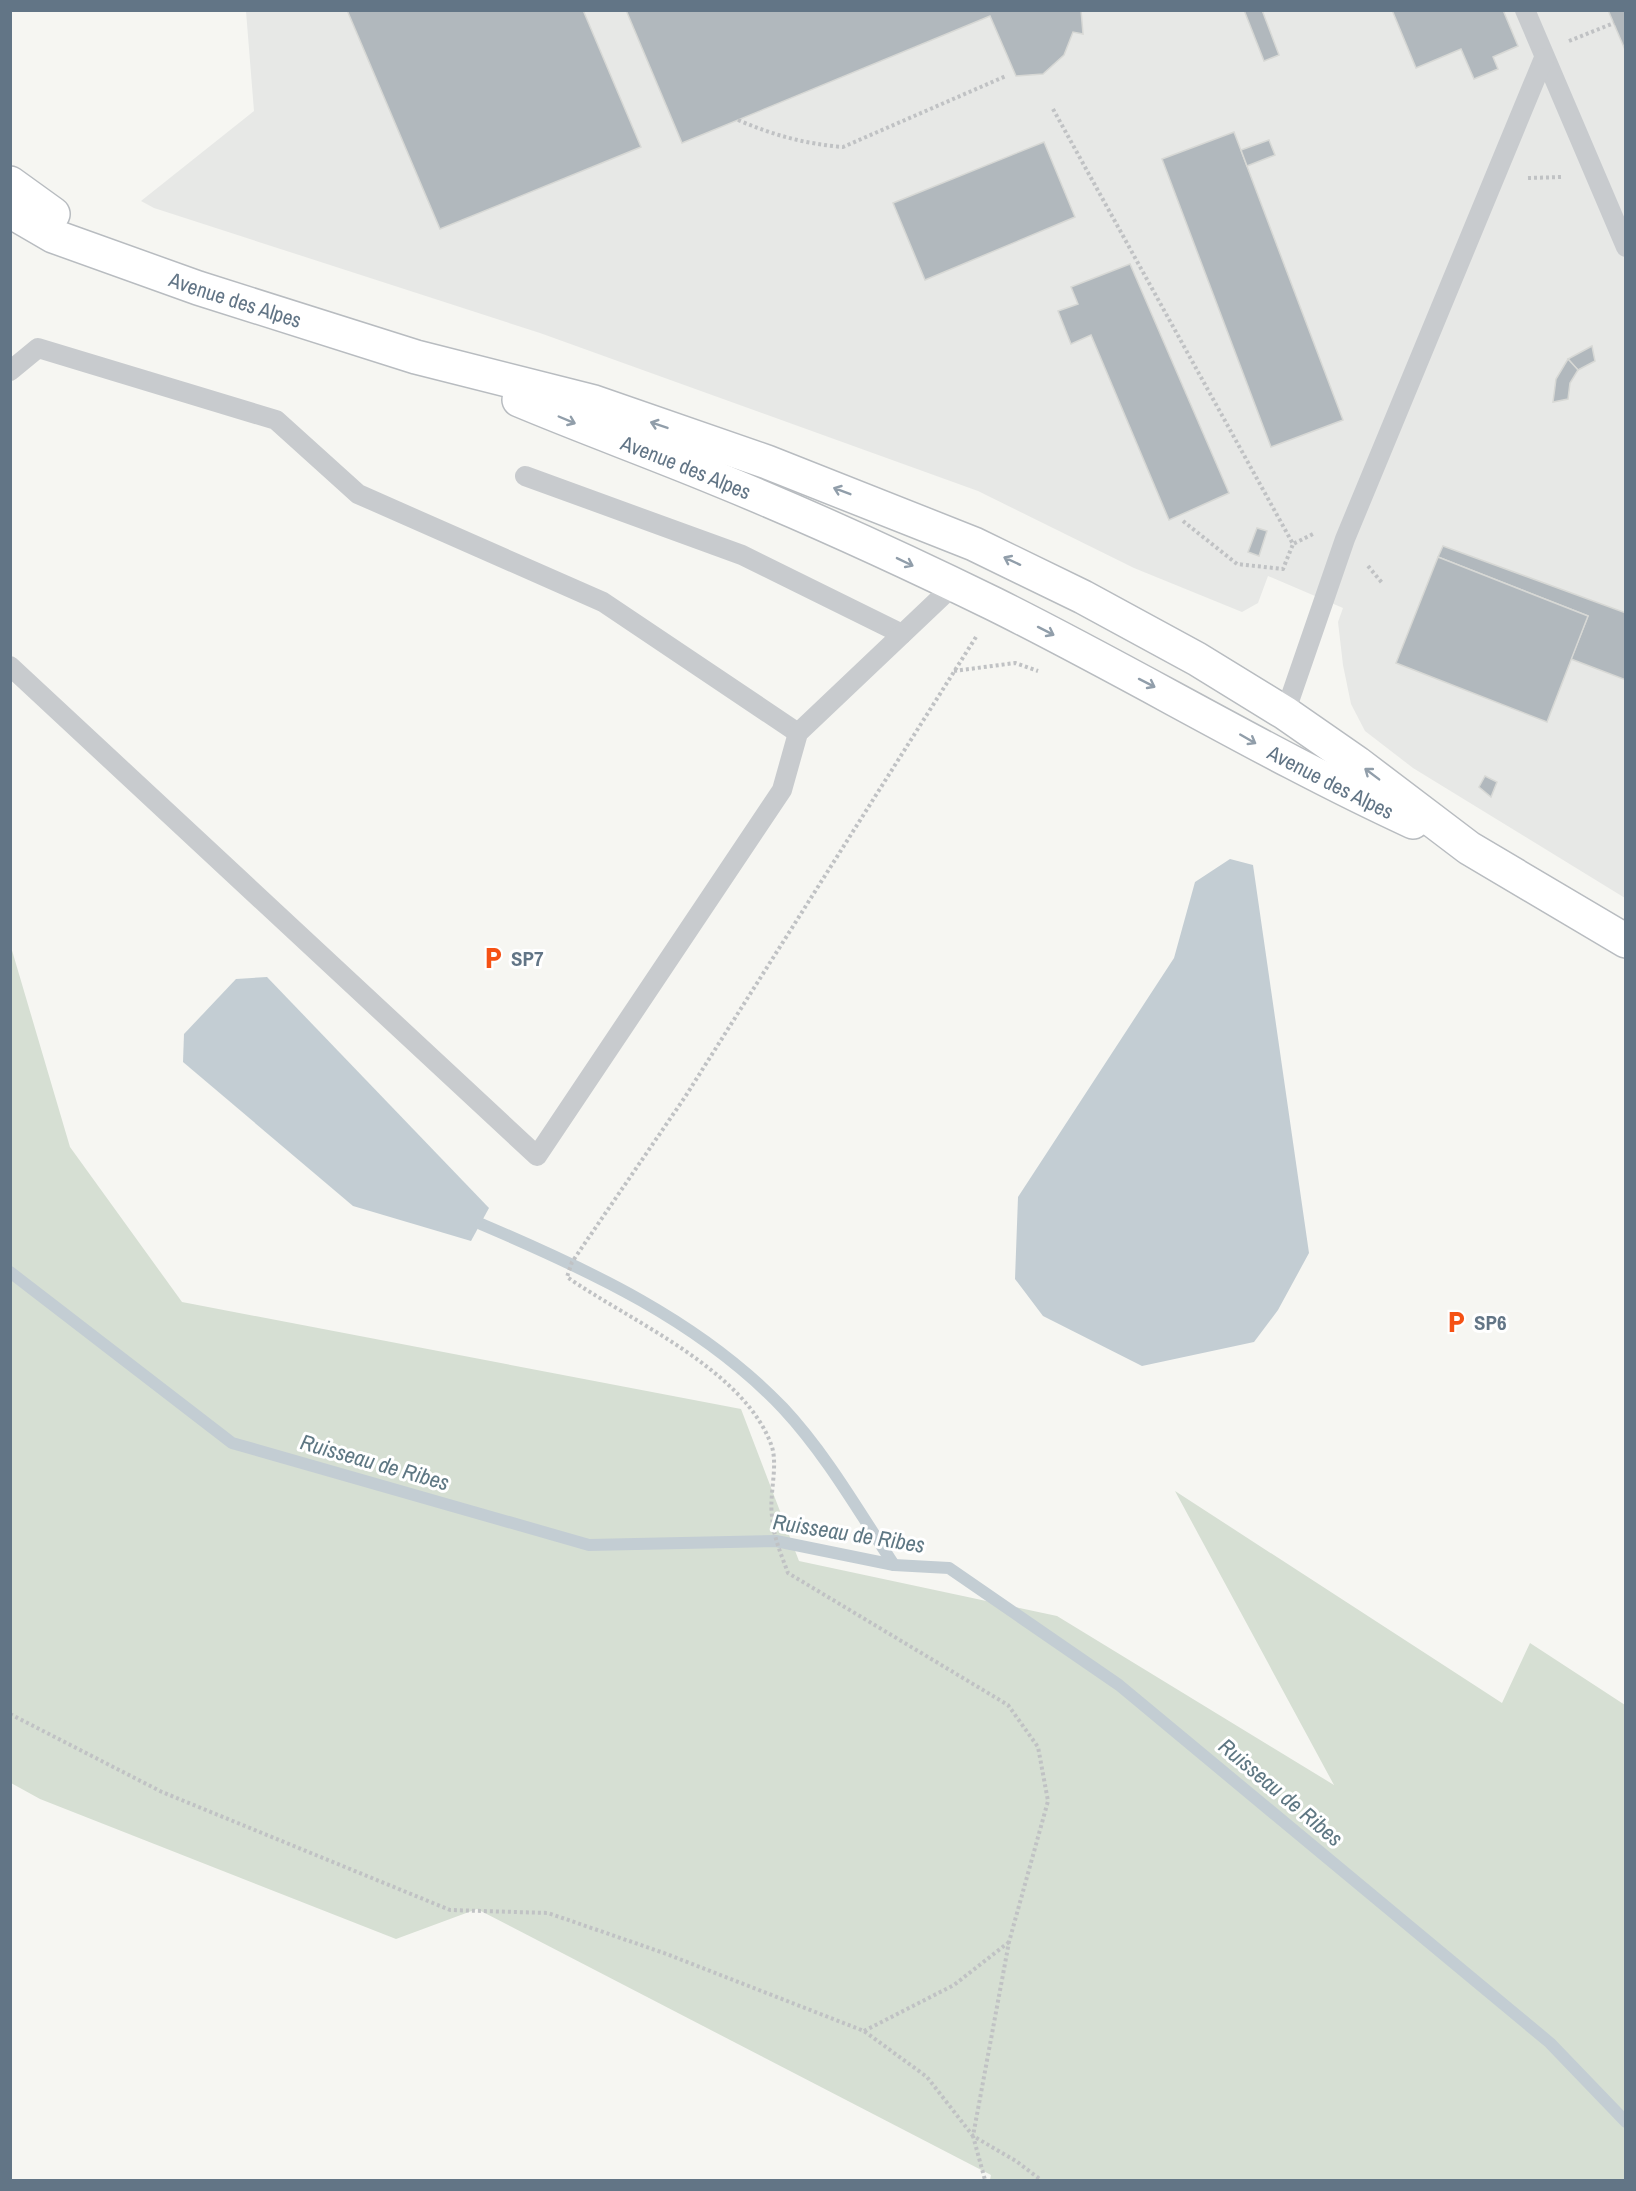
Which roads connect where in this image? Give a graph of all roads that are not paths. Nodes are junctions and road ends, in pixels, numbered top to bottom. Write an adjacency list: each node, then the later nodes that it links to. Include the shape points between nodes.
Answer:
1 (1525, 10): 2 (lane)
2 (1544, 58): 5 (lane); 19 (lane, via 1345,539)
3 (10, 183): 6 (main road, Avenue des Alpes)
4 (10, 211): 6 (main road, Avenue des Alpes, via 53,236)
5 (1626, 247)
6 (125, 260): 7 (main road, Avenue des Alpes, via 198,288)
7 (416, 357): 10 (main road, Avenue des Alpes, one-way to 7, via 594,402); 11 (main road, Avenue des Alpes, one-way to 11, via 726,482)
8 (10, 371): 20 (lane, via 38,348 276,420 358,494 603,602)
9 (525, 476): 14 (lane, via 742,555)
10 (897, 512): 11 (main road, via 913,536 939,552); 13 (main road, Avenue des Alpes, one-way to 10, via 1006,558)
11 (954, 585): 12 (main road, Avenue des Alpes); 14 (lane)
12 (1007, 596): 13 (main road, Avenue des Alpes); 15 (main road, Avenue des Alpes, one-way to 15)
13 (1083, 597): 16 (main road, Avenue des Alpes)
14 (902, 634): 20 (lane)
15 (1097, 657): 16 (main road, via 1128,645 1171,664); 18 (main road, Avenue des Alpes, one-way to 18)
16 (1197, 659): 19 (main road, Avenue des Alpes)
17 (10, 666): 20 (lane, via 537,1156 782,790)
18 (1198, 710): 19 (main road, Avenue des Alpes, via 1230,702 1255,716); 21 (main road, Avenue des Alpes, one-way to 21, via 1341,789)
19 (1285, 713): 21 (main road, Avenue des Alpes, one-way to 19)
20 (798, 733)
21 (1469, 848): 22 (main road, Avenue des Alpes)
22 (1626, 941)

